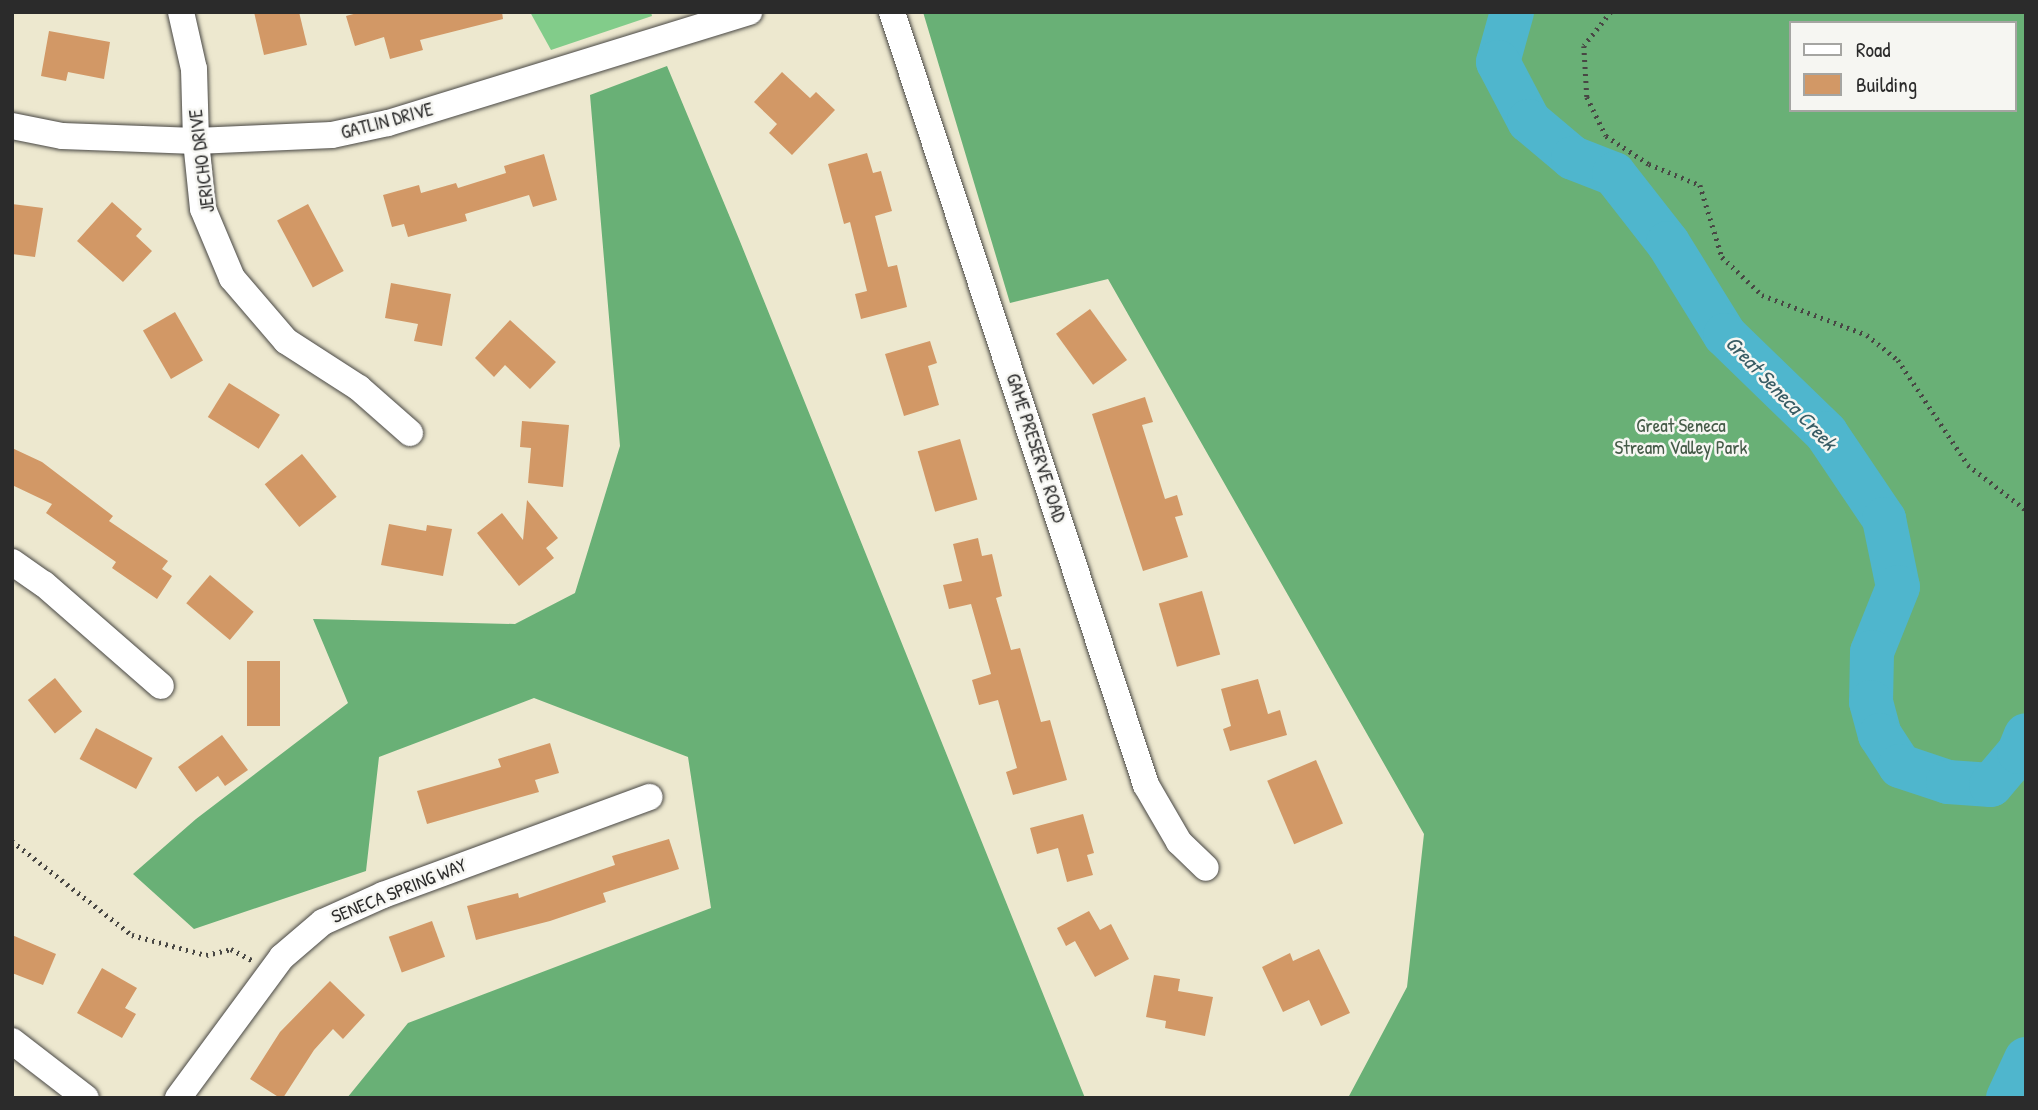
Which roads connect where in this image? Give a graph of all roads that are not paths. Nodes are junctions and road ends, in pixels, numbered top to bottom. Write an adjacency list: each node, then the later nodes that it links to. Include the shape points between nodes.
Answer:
1 (181, 12): 5 (street, JERICHO DRIVE, via 194,69)
2 (749, 12): 5 (street, GATLIN DRIVE, via 377,125 332,135)
3 (892, 12): 10 (street, GAME PRESERVE ROAD, via 1146,785 1179,842)
4 (12, 126): 5 (street, GATLIN DRIVE, via 62,136)
5 (196, 141): 6 (street, JERICHO DRIVE, via 203,209 232,278 286,341 359,388)
6 (410, 433)
7 (12, 562): 8 (street, via 44,584)
8 (161, 687)
9 (650, 797): 13 (street, SENECA SPRING WAY, via 383,895 323,922 282,957)
10 (1206, 868)
11 (12, 1041): 12 (street)
12 (86, 1098)
13 (178, 1098)

